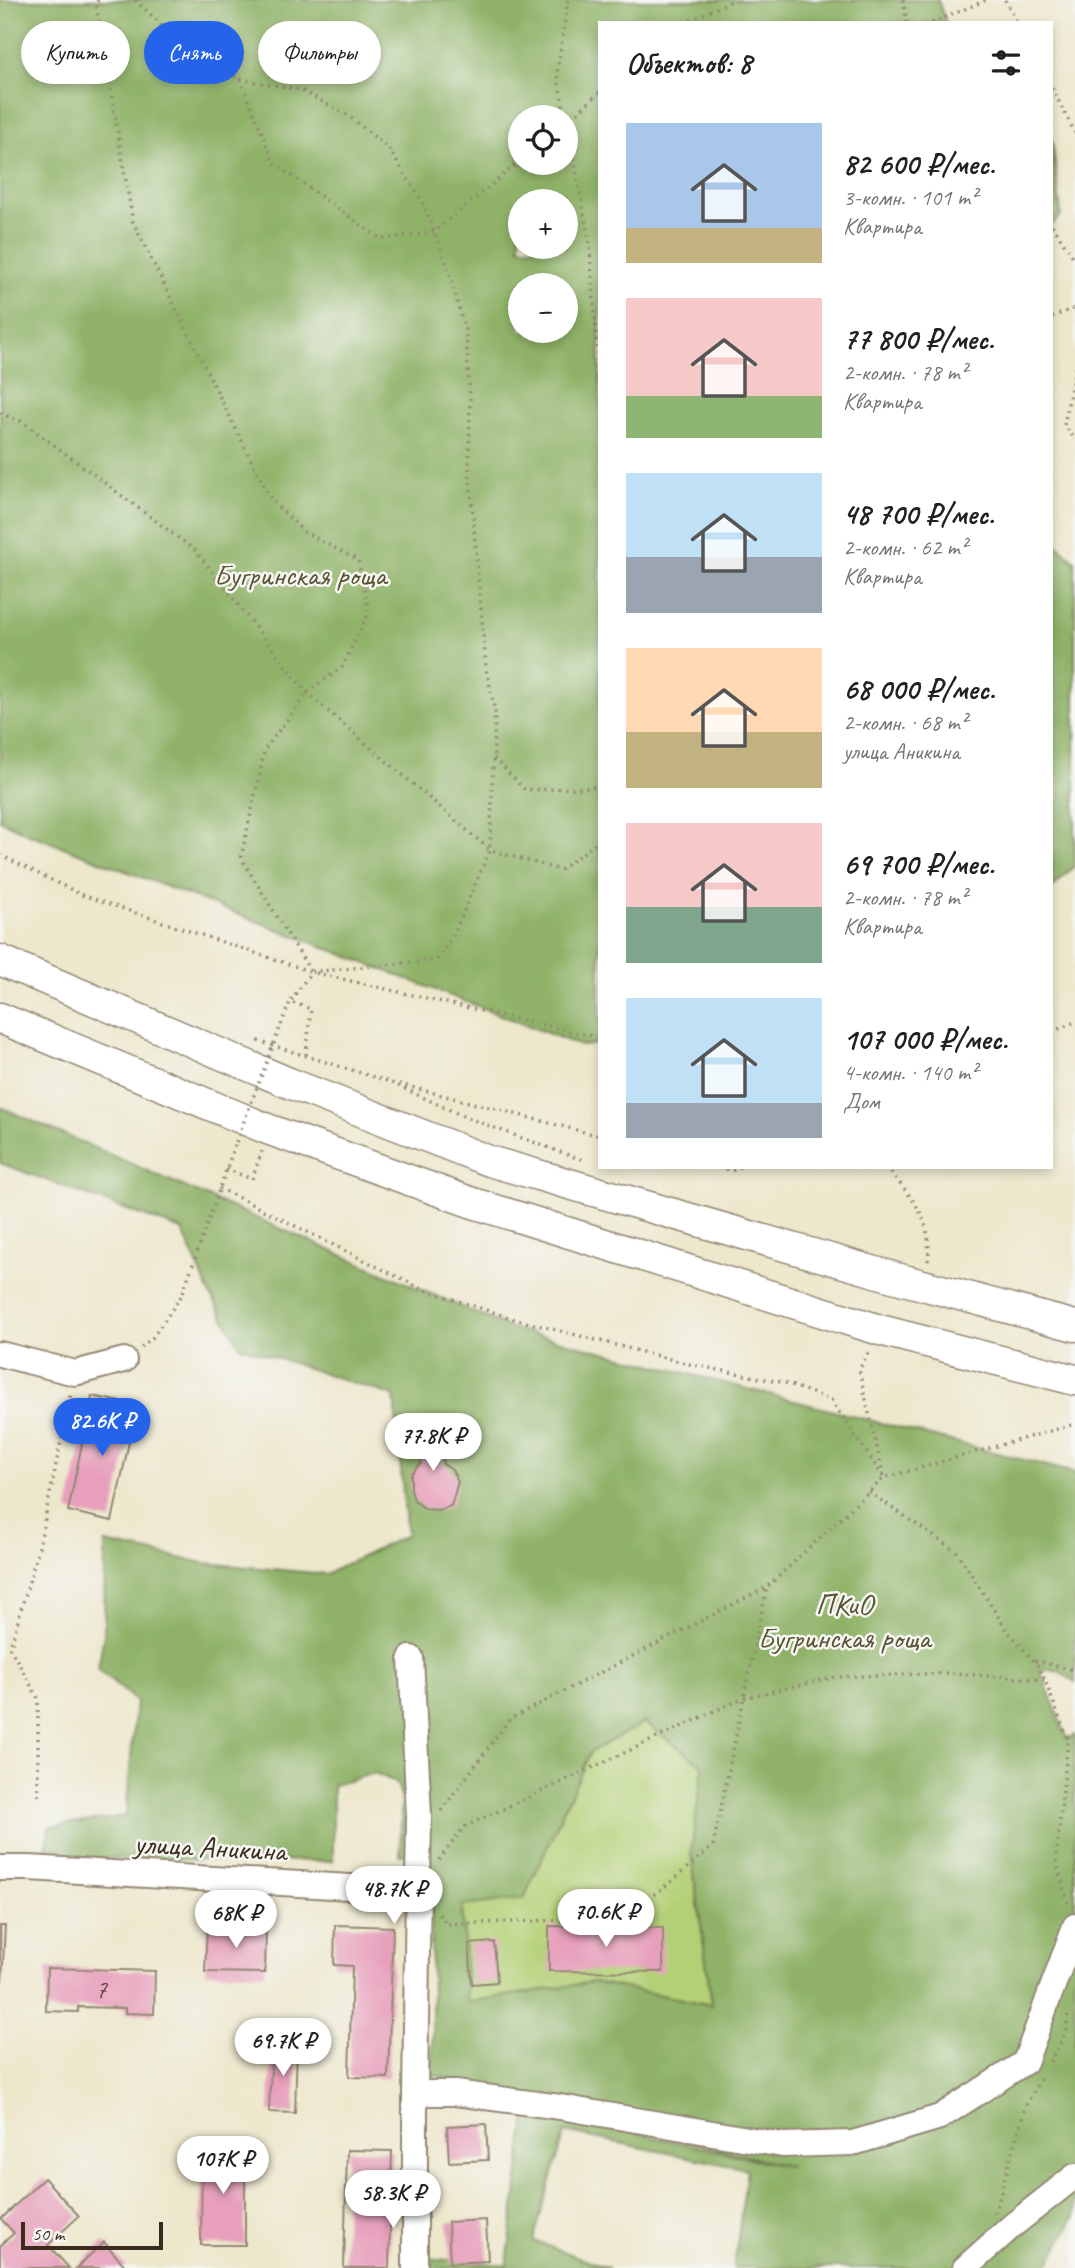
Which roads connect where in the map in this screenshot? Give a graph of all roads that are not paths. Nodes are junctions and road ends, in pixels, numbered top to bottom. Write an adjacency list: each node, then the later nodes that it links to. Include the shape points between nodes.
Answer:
1 (0, 960): 3 (main road, via 289,1083 489,1161)
2 (0, 1018): 6 (main road, via 270,1130 470,1202 880,1330)
3 (1075, 1326)
4 (0, 1354): 5 (street, via 75,1373)
5 (124, 1360)
6 (1075, 1380)
7 (411, 1658): 9 (street, via 419,1815)
8 (0, 1868): 9 (street, улица Аникина)
9 (416, 1891): 11 (street)
10 (1075, 1926): 11 (street, via 1025,2062 940,2117 853,2143 783,2146 560,2107)
11 (415, 2093): 13 (street)
12 (1075, 2176): 14 (street)
13 (415, 2268)
14 (965, 2268)

